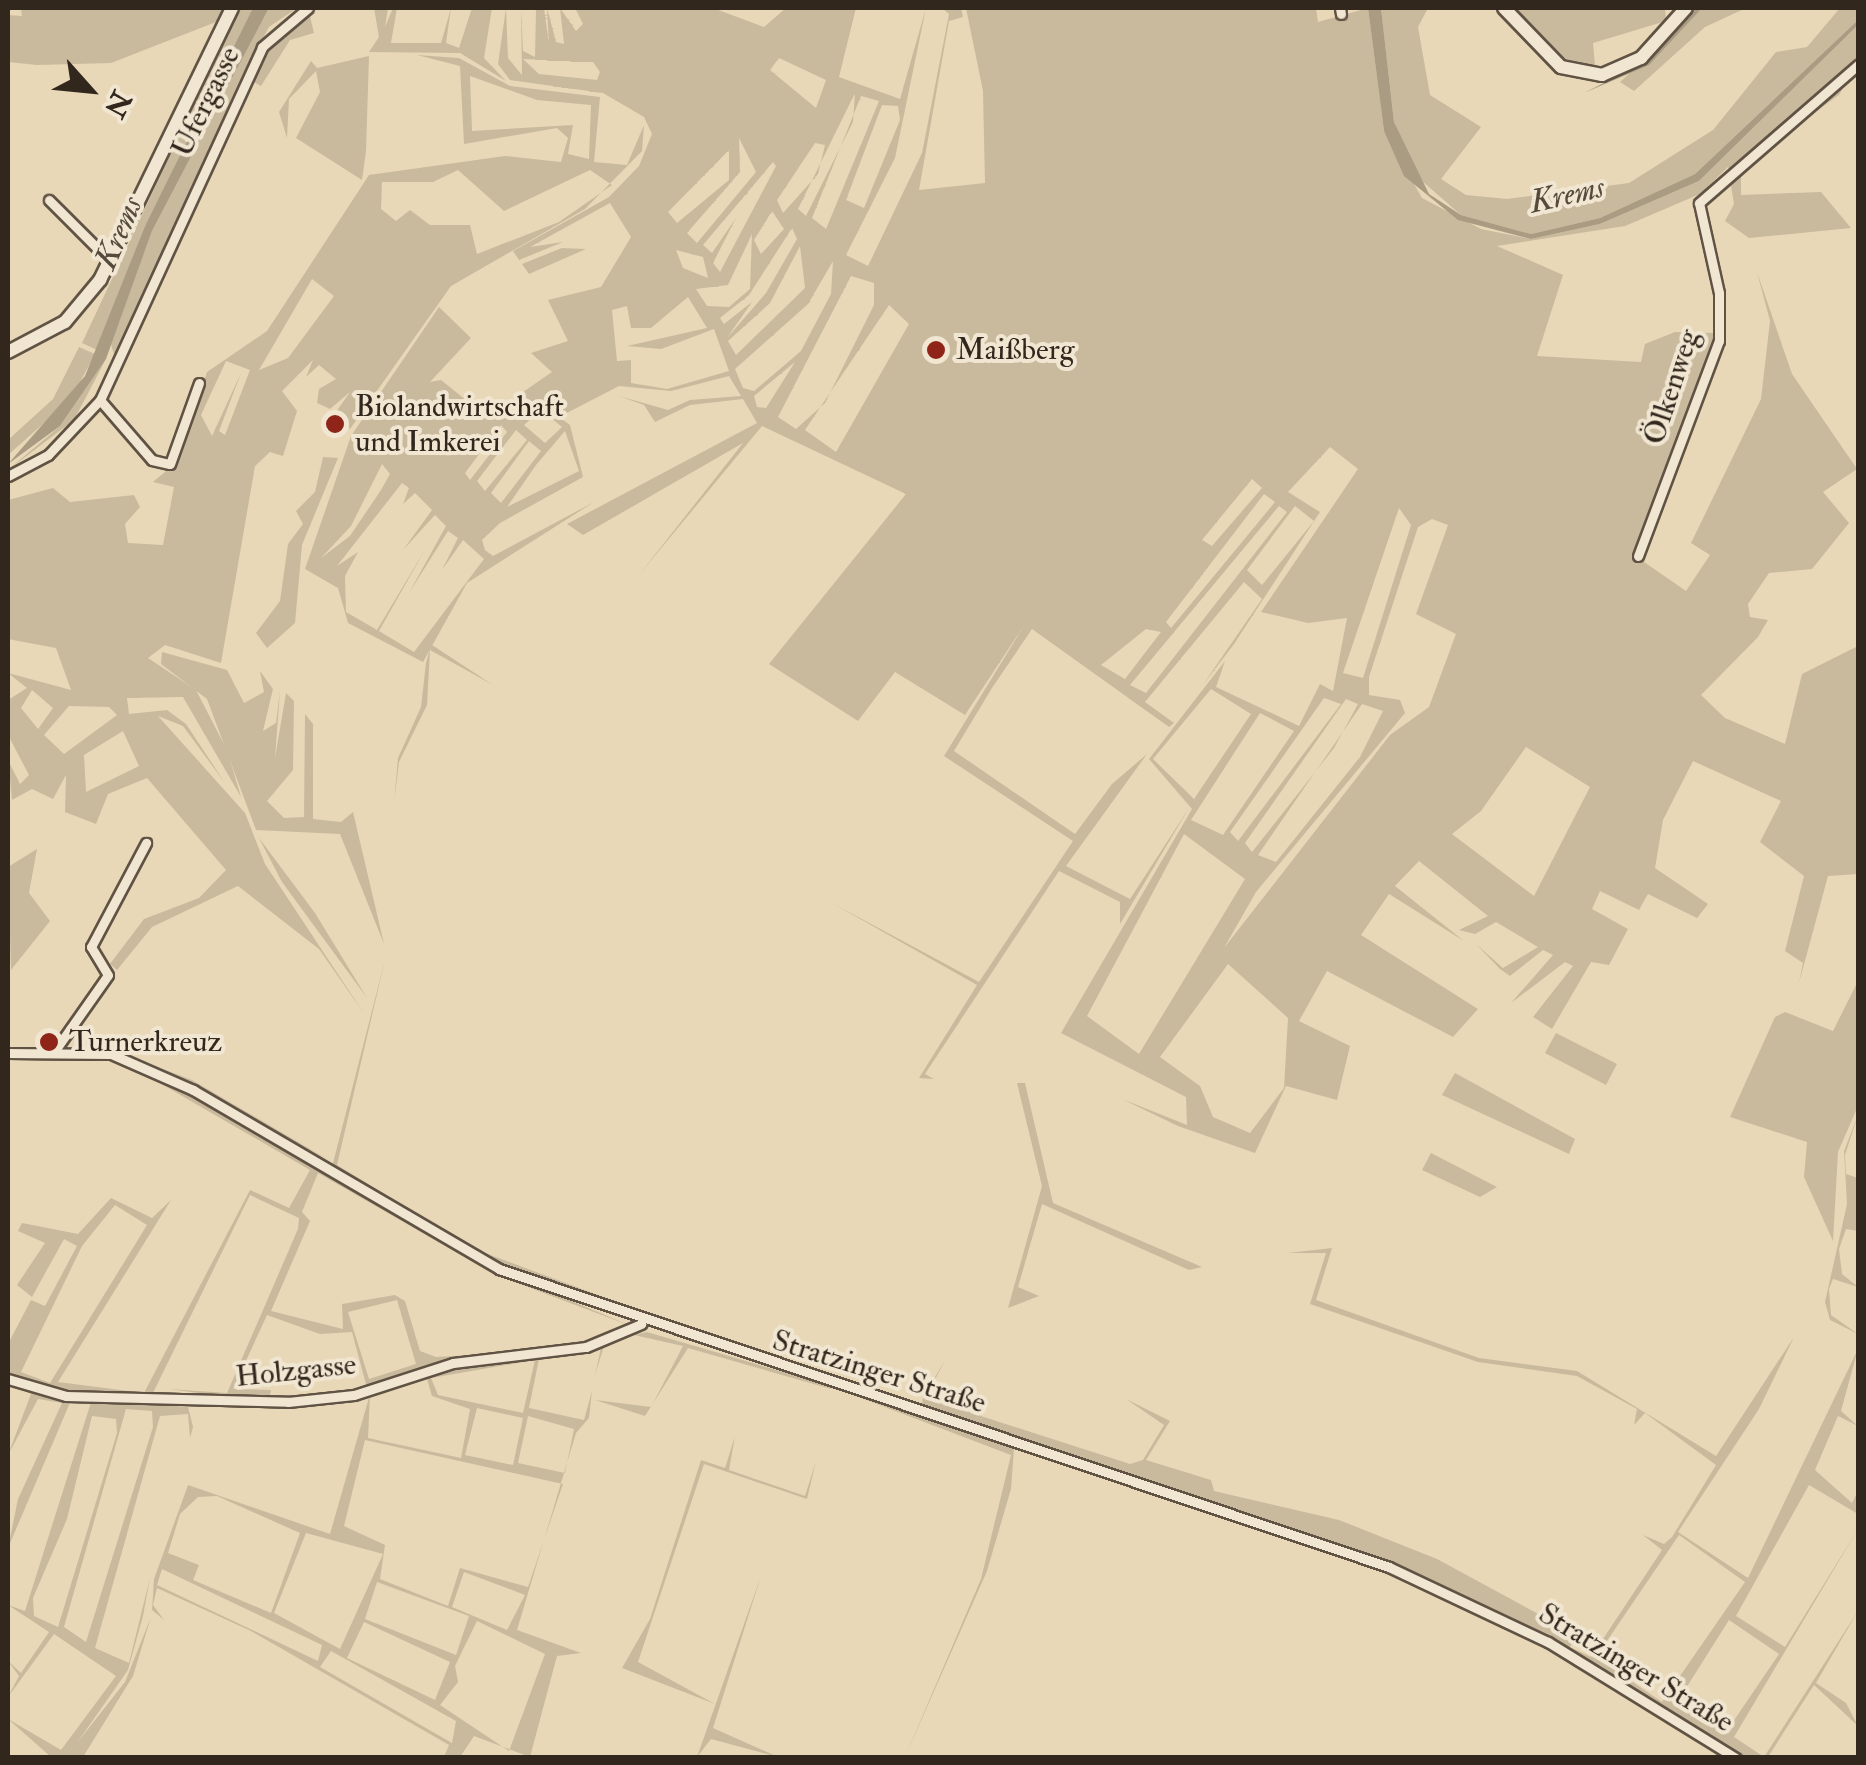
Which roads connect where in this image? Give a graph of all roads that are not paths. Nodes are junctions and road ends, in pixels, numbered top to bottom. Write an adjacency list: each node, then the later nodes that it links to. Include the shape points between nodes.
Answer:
1 (232, 8): 7 (main road)
2 (308, 8): 10 (street, Ufergasse, via 276,25 262,46)
3 (1504, 8): 4 (main road, via 1561,68 1602,75 1642,58)
4 (1686, 8)
5 (1858, 66): 12 (street, Ölkenweg, via 1699,203 1719,293 1718,341)
6 (49, 200): 7 (street)
7 (113, 254): 8 (main road, via 64,322)
8 (8, 352)
9 (199, 383): 10 (street, via 170,464 152,460)
10 (100, 400): 11 (street, Ufergasse, via 48,455)
11 (8, 476)
12 (1638, 556)
13 (146, 843): 14 (street, via 91,947 108,976)
14 (56, 1049): 15 (street, Stratzinger Straße); 16 (street, Stratzinger Straße, via 111,1054 194,1090 470,1255)
15 (8, 1053)
16 (641, 1324): 17 (street, Holzgasse, via 586,1348 453,1363 354,1395 288,1402 66,1396); 18 (street, Stratzinger Straße, via 1372,1560 1548,1642)
17 (8, 1379)
18 (1736, 1758)

